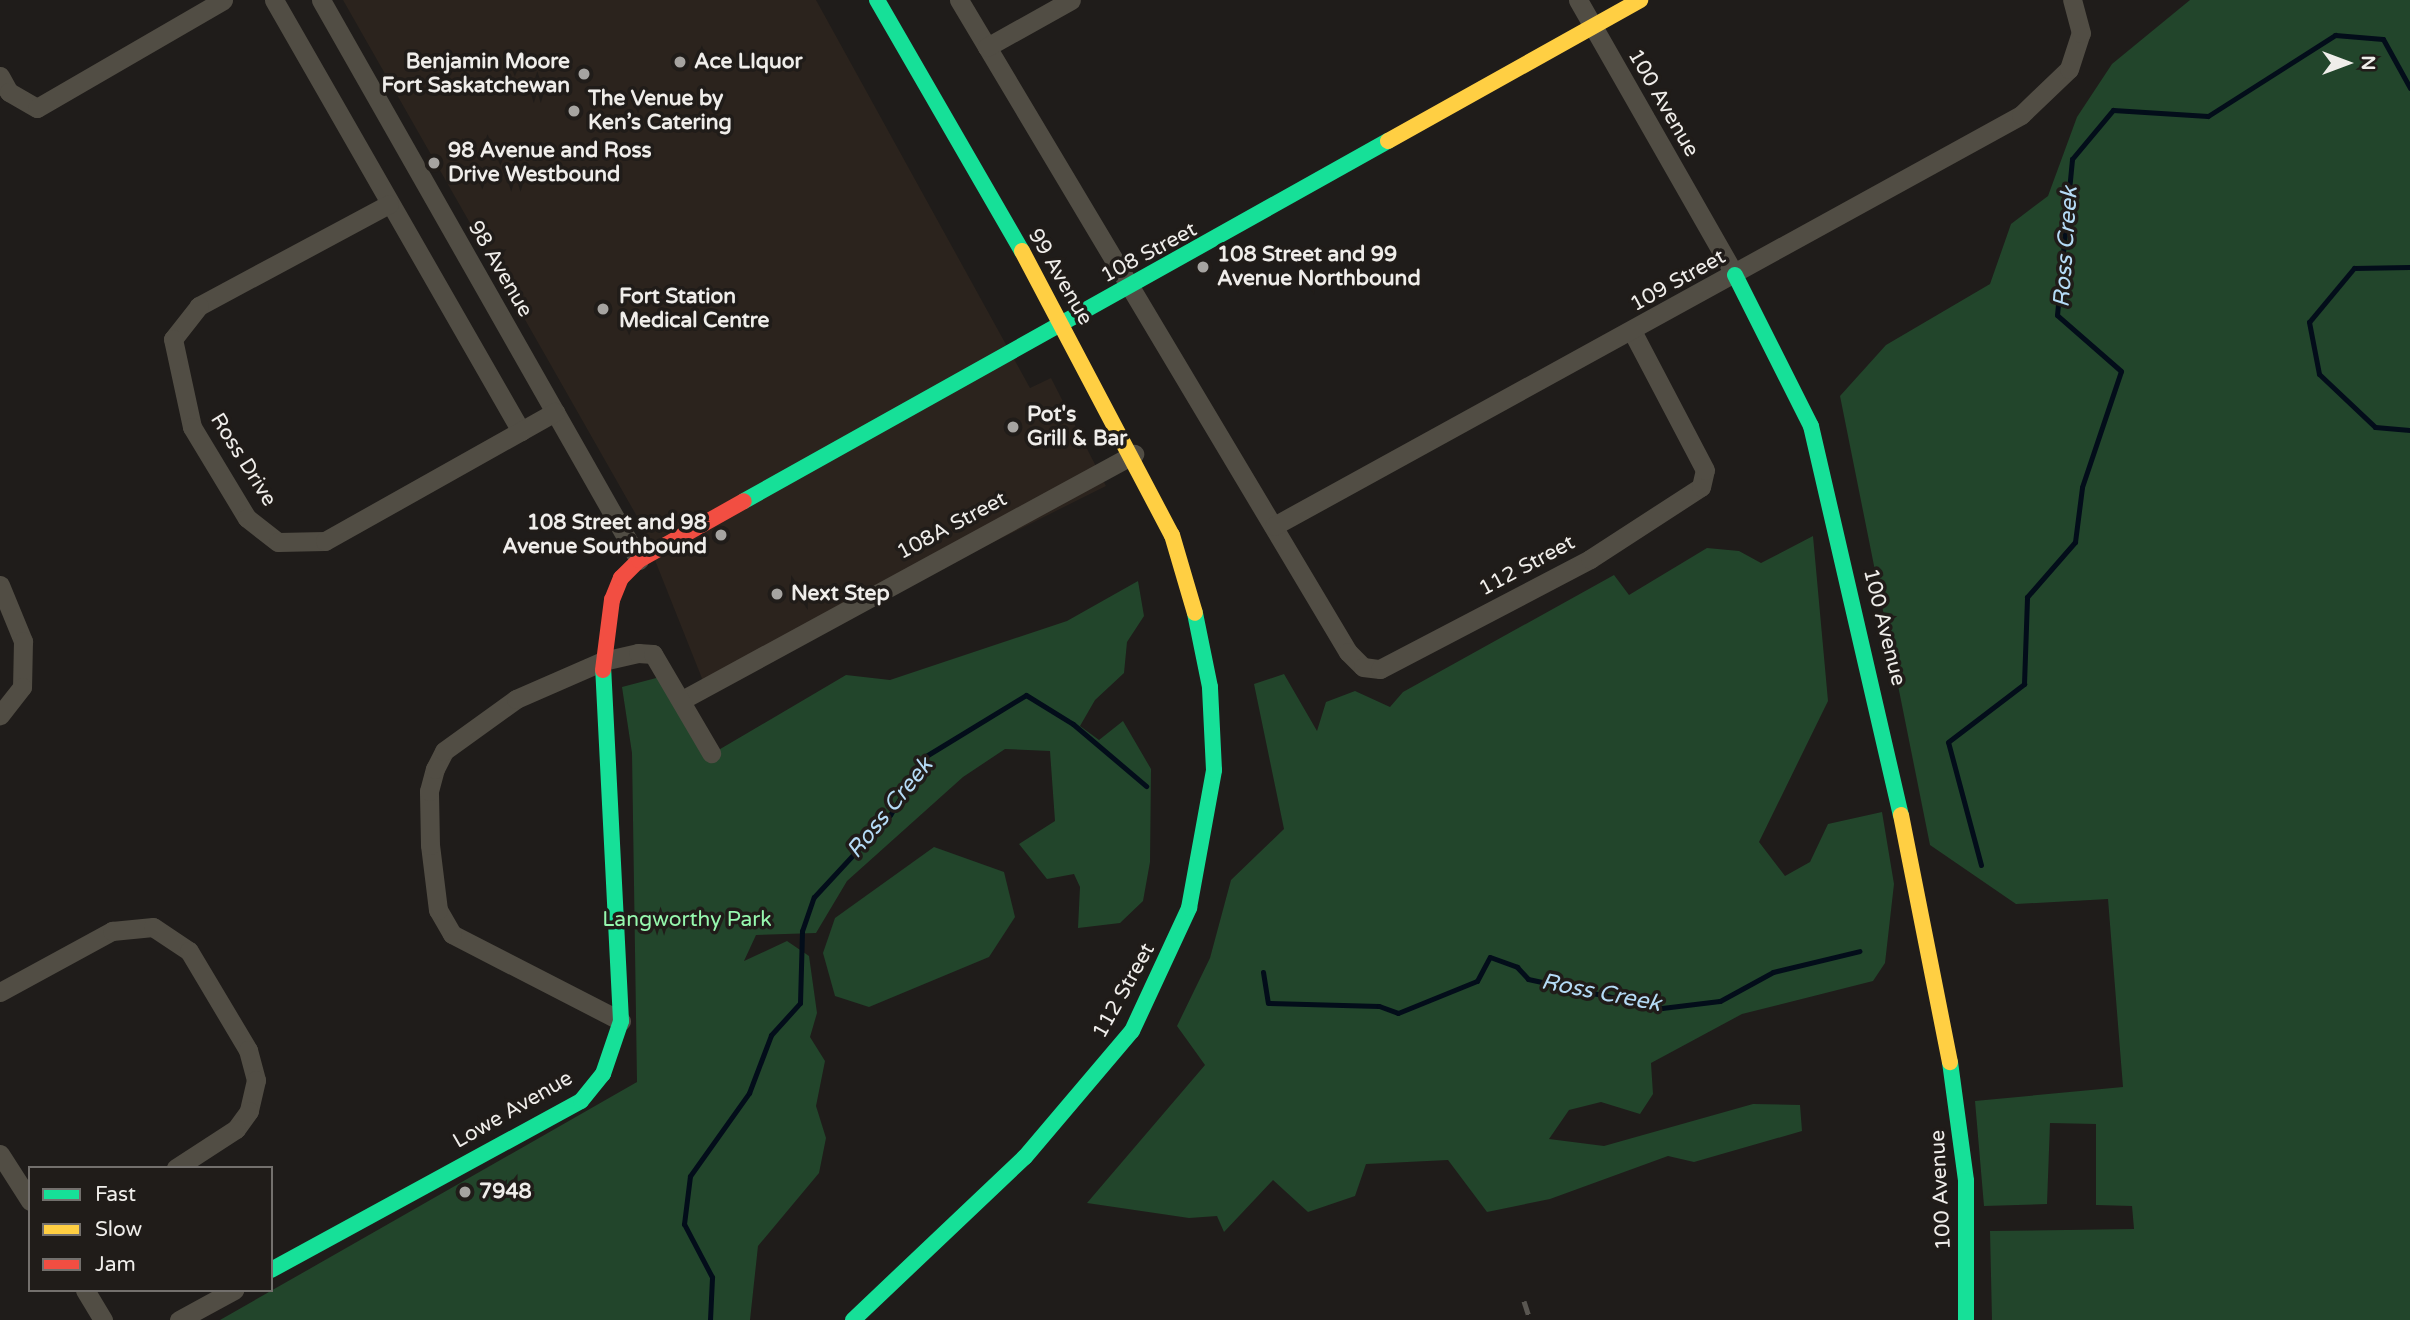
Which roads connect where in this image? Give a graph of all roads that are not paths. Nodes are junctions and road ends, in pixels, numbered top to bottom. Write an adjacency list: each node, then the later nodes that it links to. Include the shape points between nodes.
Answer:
1 (223, 0): 12 (street, via 37,108 9,92)
2 (274, 0): 13 (street)
3 (321, 0): 18 (street, 98 Avenue)
4 (877, 0): 16 (street, 99 Avenue)
5 (959, 0): 11 (street)
6 (1070, 0): 11 (street)
7 (1578, 0): 10 (street, 100 Avenue)
8 (1640, 0): 10 (street, 108 Street)
9 (2072, 0): 14 (street, 109 Street, via 2081,33 2069,69 2021,115)
10 (1593, 27): 14 (street, 100 Avenue); 15 (street, 108 Street)
11 (987, 47): 15 (street)
12 (0, 76)
13 (389, 204): 19 (street); 19 (street, Ross Drive, via 200,306 173,340 192,427 247,518 278,542 325,541)
14 (1735, 275): 17 (street, 109 Street); 40 (street, 100 Avenue, via 1811,426 1880,706 1956,1093 1966,1181)
15 (1134, 287): 16 (street, 108 Street); 21 (street)
16 (1062, 321): 20 (street, 99 Avenue); 22 (street, 108 Street)
17 (1633, 332): 21 (street, 109 Street); 21 (street, 112 Street, via 1706,470 1701,487 1590,559 1370,670 1348,652)
18 (555, 412): 19 (street, Ross Drive); 22 (street, 98 Avenue)
19 (521, 431)
20 (1134, 454): 23 (street, 99 Avenue); 26 (street, 108A Street)
21 (1274, 526)
22 (639, 560): 25 (street, Lowe Avenue, via 621,578 612,600)
23 (1189, 584): 39 (street, 112 Street, via 1210,687 1214,770 1204,850 1173,953 1132,1031 1071,1109)
24 (0, 585): 27 (street, via 23,640 22,687)
25 (603, 661): 26 (street, via 653,654); 30 (street, Lowe Avenue); 30 (street, via 516,699 444,751 429,791 430,845 438,910 452,934)
26 (682, 700): 28 (street)
27 (0, 715)
28 (711, 753)
29 (0, 992): 32 (street, via 112,931 153,927 189,951 248,1050 257,1080 249,1111 236,1129)
30 (621, 1021): 34 (street, Lowe Avenue, via 603,1074 581,1101)
31 (0, 1154): 33 (street)
32 (179, 1166)
33 (28, 1198)
34 (273, 1269)
35 (86, 1292): 37 (street)
36 (230, 1292): 38 (street)
37 (103, 1320)
38 (179, 1320)
39 (853, 1320)
40 (1966, 1320)

